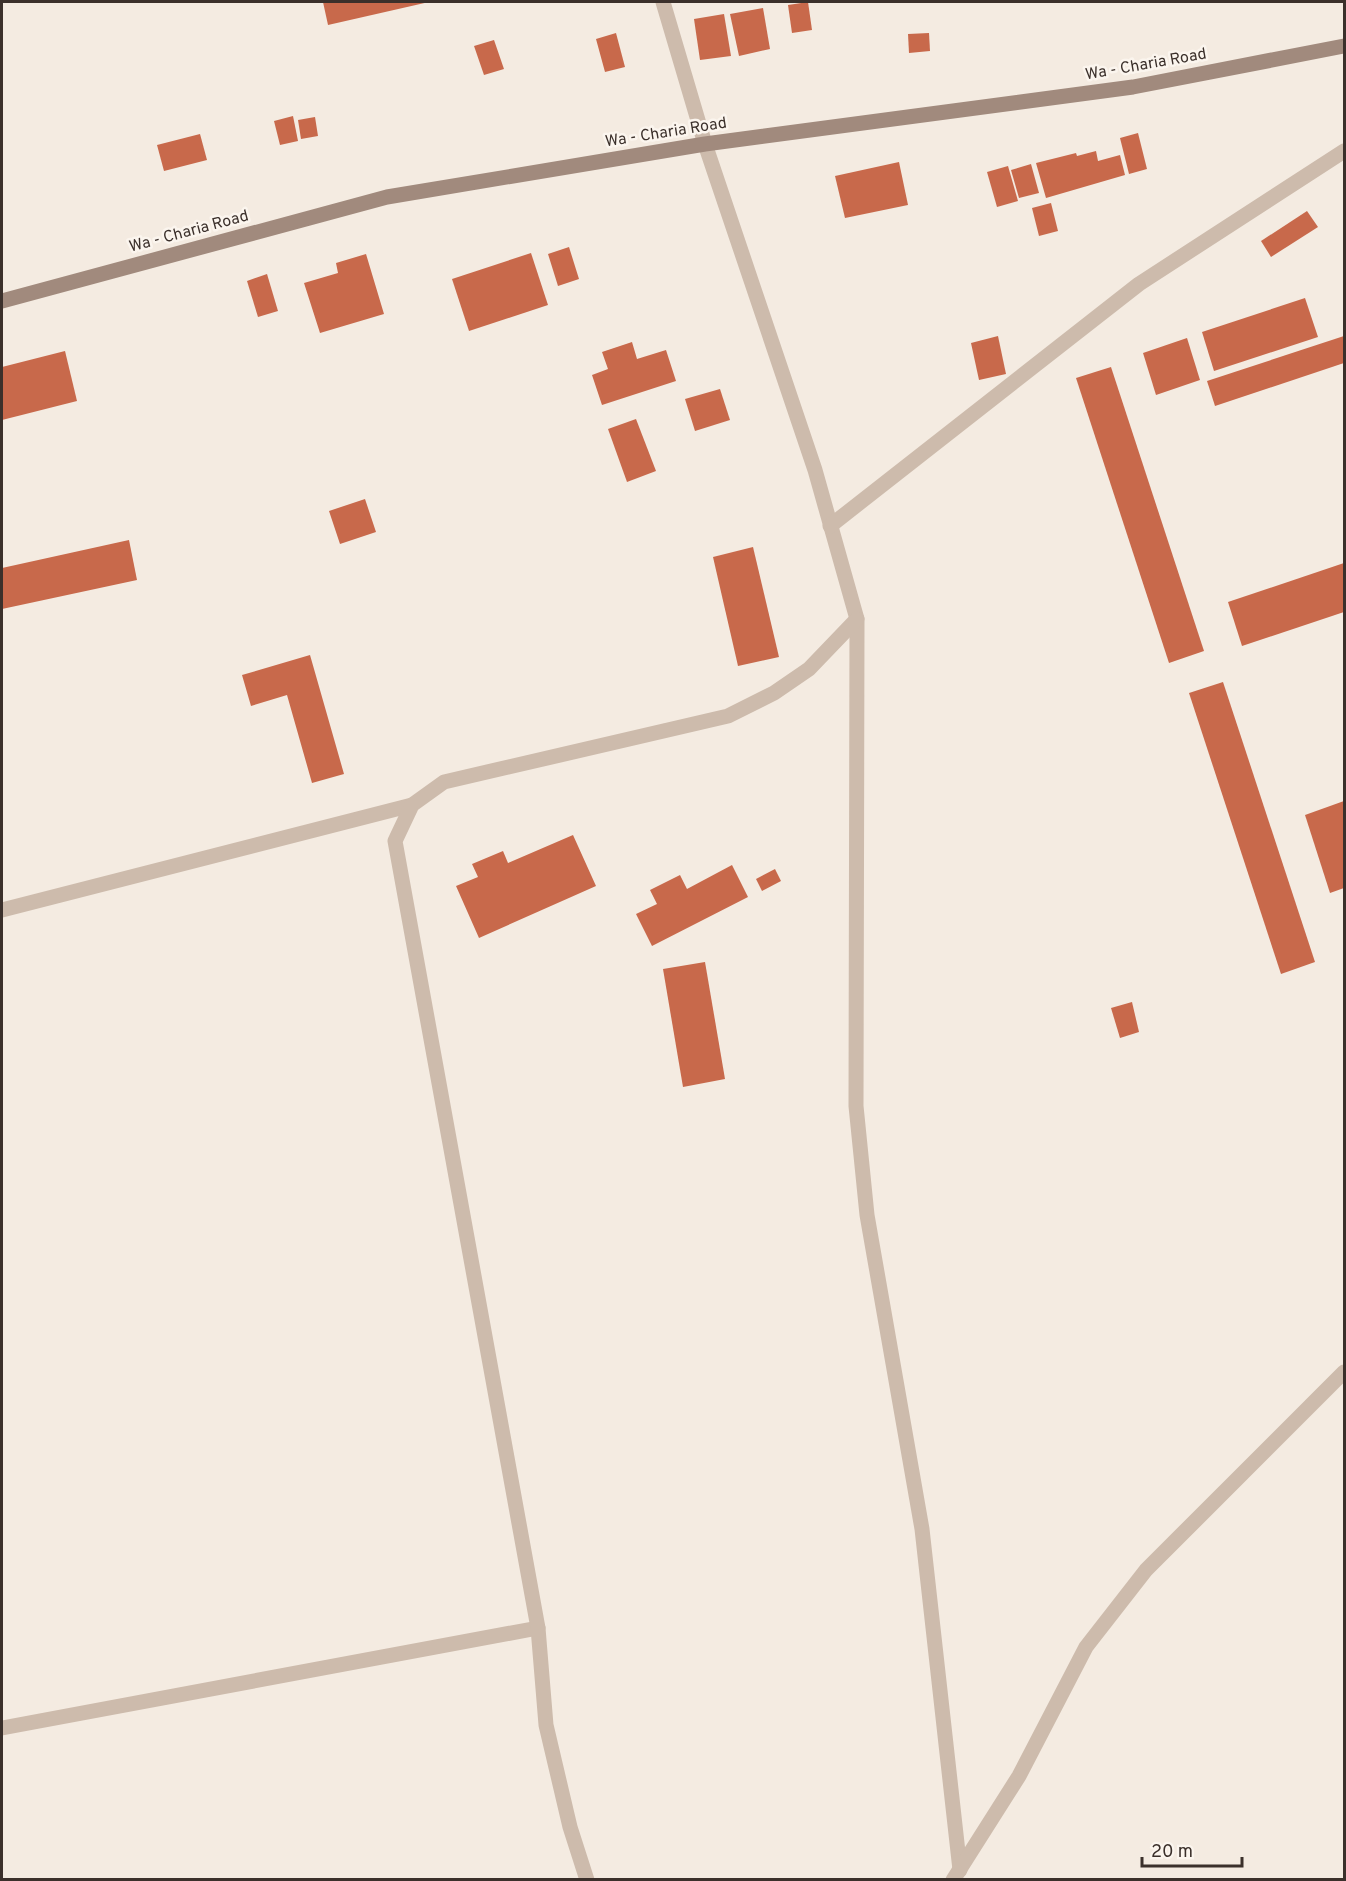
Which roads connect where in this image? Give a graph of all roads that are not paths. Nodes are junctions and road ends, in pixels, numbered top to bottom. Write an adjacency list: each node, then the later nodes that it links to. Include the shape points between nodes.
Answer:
1 (663, 2): 3 (street)
2 (1344, 46): 3 (street, Wa - Charia Road, via 1133,87)
3 (705, 144): 5 (street, Wa - Charia Road, via 387,197); 6 (street, via 815,470)
4 (1344, 151): 6 (street, via 1139,284)
5 (2, 301)
6 (830, 526): 7 (street)
7 (857, 619): 8 (street, via 809,669 774,693 728,716 444,782); 13 (street, via 856,1106 867,1215 922,1529)
8 (412, 805): 9 (street); 11 (street, via 395,841)
9 (2, 910)
10 (1344, 1372): 13 (street, via 1146,1570 1086,1647 1019,1776)
11 (538, 1628): 12 (street); 14 (street, via 546,1725)
12 (2, 1728)
13 (956, 1875)
14 (587, 1880)

